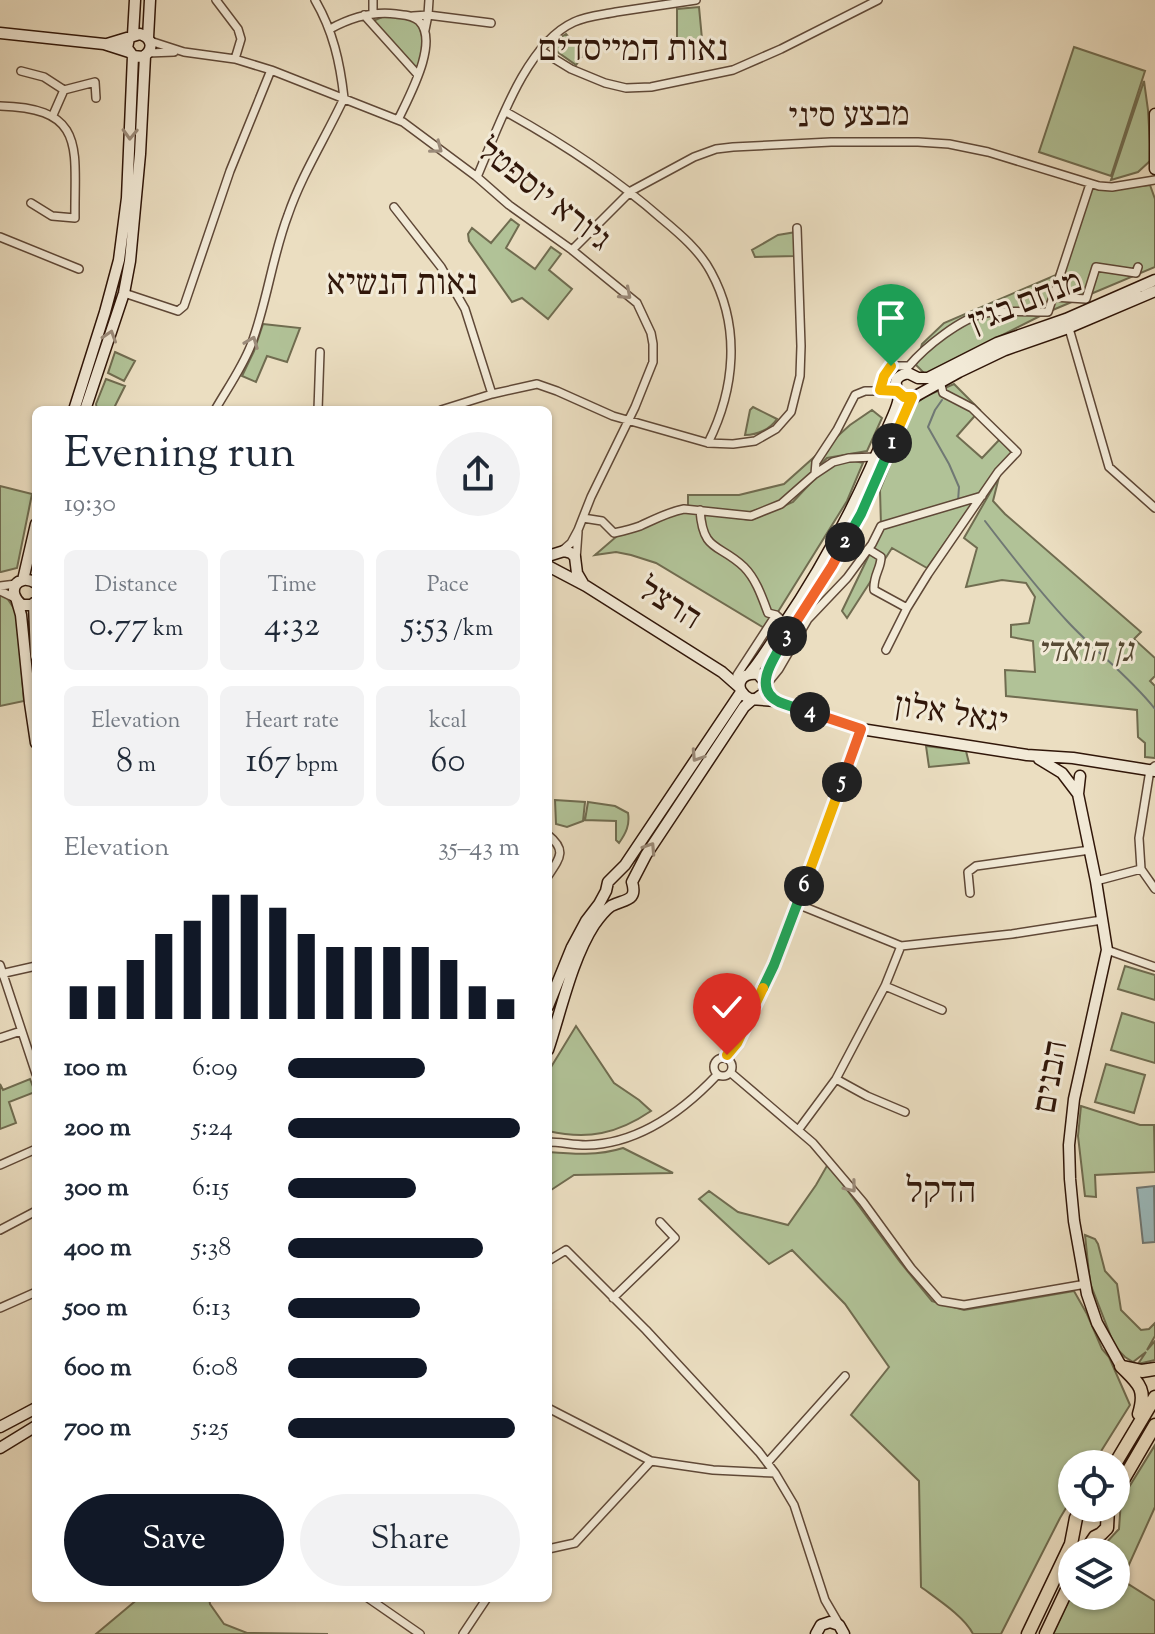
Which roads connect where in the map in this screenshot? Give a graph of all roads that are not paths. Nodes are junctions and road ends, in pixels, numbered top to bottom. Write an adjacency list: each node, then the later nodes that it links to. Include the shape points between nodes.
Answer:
1 (135, 0): 17 (main road)
2 (150, 0): 18 (main road)
3 (216, 0): 24 (street, via 238,29)
4 (315, 0): 14 (street)
5 (373, 0): 9 (street)
6 (429, 0): 11 (street)
7 (696, 0): 20 (street, via 574,22)
8 (878, 0): 20 (street, via 733,70 651,87 605,83)
9 (373, 14): 10 (street); 12 (street)
10 (364, 15): 14 (street); 27 (street)
11 (428, 15): 12 (street); 13 (street); 15 (street)
12 (411, 16): 15 (street)
13 (491, 23)
14 (330, 29): 30 (street)
15 (425, 30): 27 (street)
16 (0, 33): 19 (main road)
17 (131, 37): 18 (main road); 19 (main road); 22 (main road)
18 (149, 39): 21 (street, גיורא יוספטל); 23 (main road)
19 (104, 44): 22 (main road)
20 (540, 50): 32 (street)
21 (184, 52): 23 (street, גיורא יוספטל); 24 (street, גיורא יוספטל)
22 (131, 54): 23 (main road); 60 (main road, one-way to 60, via 127,198 119,260)
23 (146, 54): 50 (main road, via 135,226)
24 (235, 59): 25 (street, גיורא יוספטל)
25 (271, 70): 30 (street, גיורא יוספטל); 50 (street, via 184,306 178,311)
26 (21, 71): 28 (street)
27 (418, 75): 35 (street)
28 (64, 90): 29 (street, via 95,82); 34 (street)
29 (96, 98)
30 (344, 98): 35 (street, גיורא יוספטל); 62 (street, one-way to 30, via 250,348 289,211)
31 (0, 106): 34 (street)
32 (506, 112): 37 (street); 40 (street)
33 (1155, 114): 36 (main road)
34 (53, 115): 41 (street, via 72,139 75,218 52,216)
35 (398, 120): 37 (street, גיורא יוספטל, one-way to 37)
36 (1155, 169)
37 (477, 177): 45 (street, גיורא יוספטל)
38 (1155, 180): 39 (street, מבצע סיני, via 1112,187)
39 (1090, 184): 40 (street, מבצע סיני, via 949,144 831,142 716,149); 51 (street)
40 (631, 191): 45 (street, מבצע סיני); 66 (street, via 686,239 711,271 720,293 731,344 730,374)
41 (31, 203)
42 (394, 207): 58 (street, via 441,267 465,309)
43 (797, 228): 66 (street, via 801,346 791,412 755,441)
44 (0, 237): 47 (street)
45 (572, 250): 65 (street, גיורא יוספטל, one-way to 65, via 637,303 651,333 653,362)
46 (1138, 267): 51 (street, via 1136,273 1096,267 1086,299)
47 (79, 269)
48 (1155, 280): 52 (main road, מנחם בגין)
49 (1155, 291): 52 (main road, מנחם בגין)
50 (124, 293): 61 (main road, one-way to 50)
51 (1053, 297): 56 (street, via 1048,312 986,313 959,324 909,366 891,366)
52 (1067, 323): 54 (main road, מנחם בגין, via 997,343 928,378); 55 (main road, מנחם בגין); 70 (street, via 1109,467)
53 (320, 352): 63 (street)
54 (918, 378): 57 (main road, via 901,375); 59 (main road, via 921,385)
55 (940, 381): 59 (main road, מנחם בגין); 69 (street, via 943,393 972,408 1017,452)
56 (880, 390): 57 (street); 68 (street, via 860,392 851,399 816,462)
57 (898, 392): 59 (main road); 67 (main road)
58 (492, 394): 64 (street); 65 (street, via 537,384)
59 (915, 395): 89 (main road, via 861,514 775,656)
60 (75, 406)
61 (86, 406)
62 (217, 406)
63 (318, 406)
64 (454, 406)
65 (628, 420): 66 (street); 72 (street, גיורא יוספטל)
66 (708, 443)
67 (876, 457): 68 (street, via 833,462); 86 (main road, via 841,530 794,610)
68 (815, 474): 71 (street, via 781,504 751,516)
69 (982, 496): 75 (street, via 881,526); 85 (street)
70 (1155, 508)
71 (700, 510): 72 (street, via 677,510 614,533 602,521); 86 (street, via 708,542 744,568 768,613)
72 (583, 518): 73 (street, גיורא יוספטל)
73 (578, 530): 76 (street, גיורא יוספטל); 77 (street, גיורא יוספטל)
74 (32, 538): 80 (main road)
75 (868, 549): 85 (street, via 881,557 874,590); 89 (street, via 808,619)
76 (556, 553): 77 (main road, via 571,553); 78 (main road)
77 (576, 562): 78 (main road, via 572,571); 81 (main road, הרצל)
78 (555, 569): 81 (main road, הרצל)
79 (32, 581): 80 (main road)
80 (19, 582): 82 (street); 83 (main road)
81 (586, 586): 88 (main road, הרצל)
82 (0, 588): 83 (street)
83 (16, 600): 84 (main road); 92 (main road)
84 (32, 603)
85 (907, 608): 87 (street)
86 (781, 619): 88 (main road)
87 (886, 650)
88 (742, 681): 89 (main road, via 760,675); 90 (main road, via 746,698); 105 (main road, one-way to 105)
89 (765, 684): 90 (main road, via 762,695); 91 (main road)
90 (754, 699): 91 (main road, יגאל אלון); 107 (main road, one-way to 90)
91 (776, 701): 93 (main road, יגאל אלון)
92 (32, 716)
93 (861, 729): 94 (main road, יגאל אלון); 112 (street)
94 (1027, 755): 95 (main road, יגאל אלון); 99 (main road, יגאל אלון)
95 (1073, 760): 96 (main road, יגאל אלון); 98 (main road, via 1082,766); 99 (main road, via 1062,766)
96 (1109, 764): 97 (main road, יגאל אלון); 98 (main road, יגאל אלון)
97 (1153, 769): 104 (street, via 1139,838)
98 (1081, 774): 99 (main road, via 1074,779); 100 (main road, הבנים)
99 (1064, 775): 100 (main road, הבנים)
100 (1078, 794): 102 (main road, הבנים)
101 (552, 838): 103 (street, via 560,852)
102 (1090, 850): 106 (main road, הבנים); 110 (street, via 976,866 968,872)
103 (552, 869)
104 (1141, 869): 106 (street); 108 (street)
105 (615, 876): 107 (main road); 109 (main road)
106 (1096, 881): 113 (main road, הבנים)
107 (632, 882): 111 (main road, via 632,896)
108 (1155, 889)
109 (606, 891): 111 (main road); 120 (main road, via 572,947)
110 (970, 893)
111 (620, 903): 122 (main road, via 605,911 588,935)
112 (797, 904): 114 (street); 125 (street, via 774,965 737,1043)
113 (1102, 920): 114 (street); 115 (main road, הבנים)
114 (901, 946): 119 (street)
115 (1107, 950): 117 (street); 139 (main road, הבנים, via 1069,1145 1074,1221)
116 (32, 967): 118 (street)
117 (1155, 967)
118 (1, 971): 123 (street)
119 (885, 986): 121 (street); 129 (street)
120 (552, 996)
121 (942, 1010)
122 (552, 1029)
123 (21, 1031): 124 (street); 126 (street)
124 (0, 1038)
125 (724, 1058): 127 (street); 128 (street, via 715,1064)
126 (32, 1063)
127 (731, 1073): 128 (street); 131 (street)
128 (717, 1075): 132 (street, via 667,1119 633,1135 587,1145)
129 (836, 1079): 130 (street); 131 (street)
130 (905, 1112)
131 (799, 1129): 139 (street, one-way to 139, via 940,1301 964,1305)
132 (552, 1141)
133 (32, 1151): 134 (street)
134 (0, 1165)
135 (32, 1213): 137 (street)
136 (660, 1222): 141 (street, via 675,1238)
137 (0, 1230)
138 (552, 1259): 141 (street, via 566,1250)
139 (1086, 1284): 143 (main road, הבנים, via 1097,1323)
140 (32, 1294): 142 (street)
141 (613, 1298): 156 (street)
142 (0, 1308)
143 (1121, 1366): 144 (main road); 152 (main road, via 1143,1395)
144 (1155, 1369)
145 (845, 1376): 156 (street)
146 (1155, 1397): 152 (main road)
147 (32, 1410): 150 (main road)
148 (552, 1410): 155 (street)
149 (1155, 1425): 157 (main road)
150 (0, 1427)
151 (32, 1428): 153 (main road)
152 (1134, 1431): 154 (main road)
153 (0, 1448)
154 (1123, 1450)
155 (651, 1461): 158 (street); 162 (street, via 575,1543)
156 (768, 1462): 158 (street)
157 (1130, 1468)
158 (775, 1473): 163 (street, via 794,1505)
159 (1108, 1522): 161 (main road)
160 (1076, 1523): 161 (main road, via 1085,1536); 171 (main road)
161 (1095, 1537)
162 (552, 1548)
163 (825, 1600): 167 (street); 168 (street)
164 (374, 1602): 169 (street)
165 (484, 1602): 170 (street)
166 (1058, 1609): 172 (main road)
167 (817, 1632): 168 (main road, via 830,1622)
168 (843, 1632)
169 (420, 1634)
170 (463, 1634)
171 (1028, 1634)
172 (1046, 1634)

